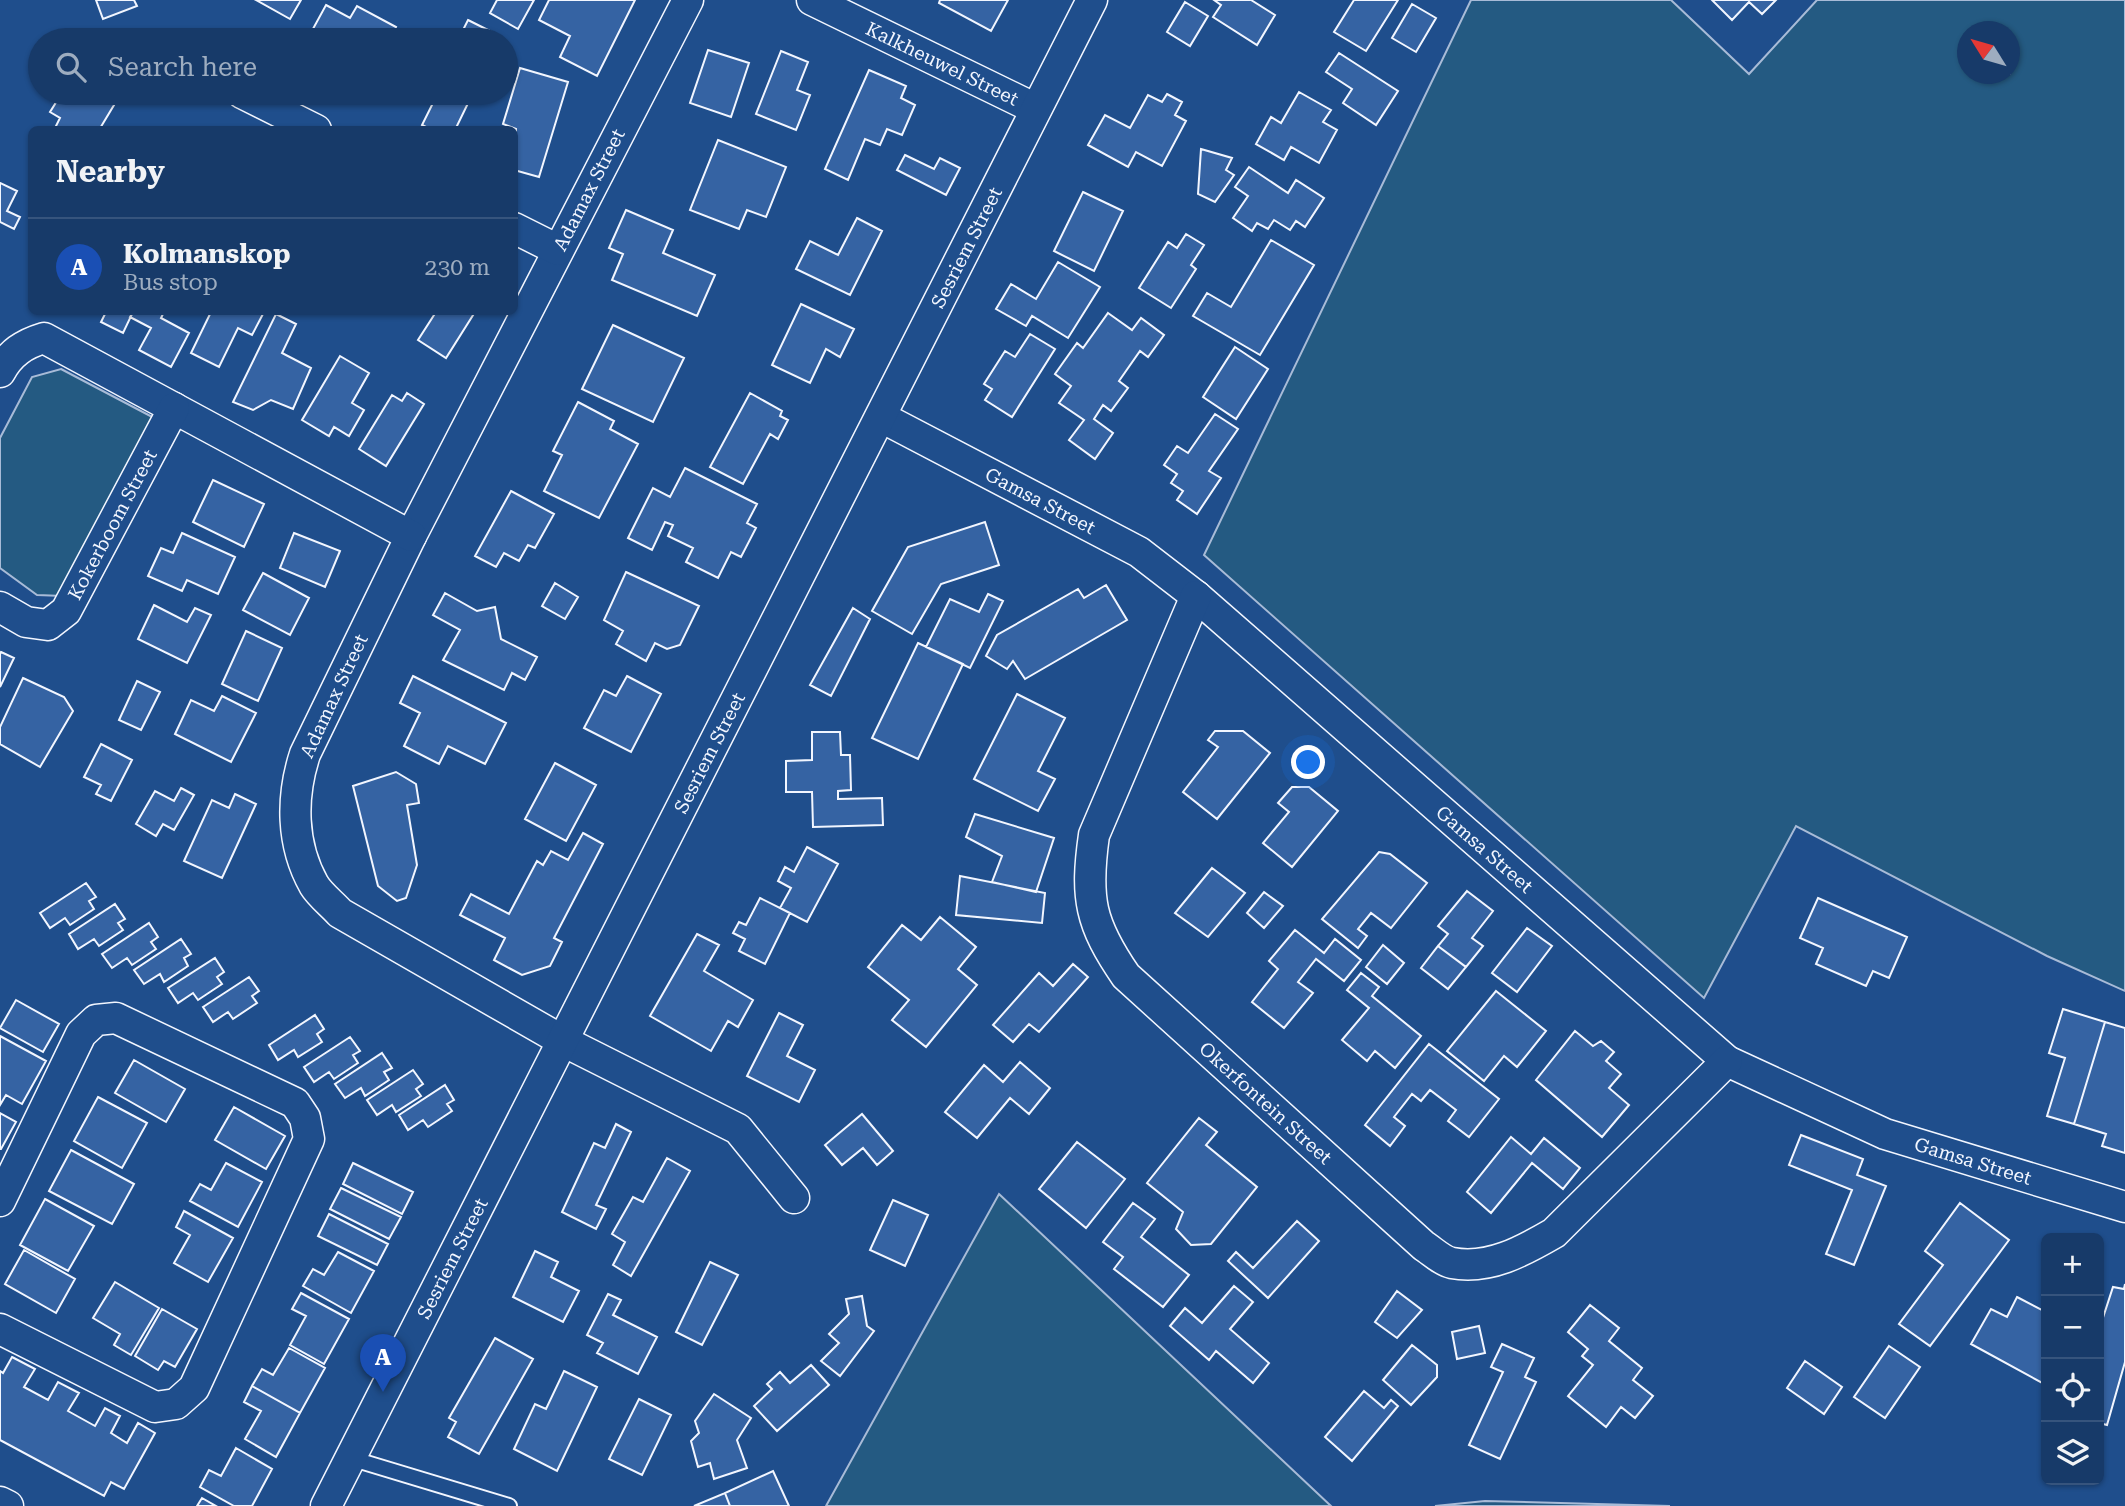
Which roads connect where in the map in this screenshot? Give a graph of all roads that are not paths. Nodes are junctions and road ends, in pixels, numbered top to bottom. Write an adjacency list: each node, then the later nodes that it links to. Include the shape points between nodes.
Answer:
1 (688, 0): 8 (street, Adamax Street)
2 (812, 0): 5 (street, Kalkheuwel Street)
3 (1092, 0): 5 (street, Sesriem Street)
4 (266, 105): 6 (street)
5 (1036, 109): 11 (street, Sesriem Street)
6 (308, 126)
7 (518, 230): 8 (street)
8 (558, 250): 12 (street, Adamax Street)
9 (0, 372): 10 (street, via 24,344 44,338)
10 (174, 408): 12 (street); 14 (street, Kokerboom Street, via 66,611 48,625 26,622)
11 (881, 417): 13 (street, Gamsa Street, via 1139,552); 15 (street, Sesriem Street)
12 (411, 536): 15 (street, Adamax Street, via 305,754 297,778 295,811 300,853 315,887 340,913)
13 (1196, 596): 16 (street, Gamsa Street); 16 (street, Okerfontein Street, via 1094,835 1091,909 1106,947 1126,976 1424,1246 1449,1263 1484,1264 1521,1253 1554,1233)
14 (0, 607)
15 (563, 1041): 17 (street, Adamax Street, via 738,1129); 21 (street, Sesriem Street)
16 (1727, 1061): 19 (street, Gamsa Street, via 1885,1134)
17 (794, 1198)
18 (0, 1201): 20 (street, via 81,1034 96,1020 116,1017 295,1103 305,1118 309,1139 194,1388 176,1404 155,1407)
19 (2125, 1207)
20 (0, 1329)
21 (351, 1458): 24 (street, Sesriem Street); 25 (lane)
22 (0, 1502): 23 (street)
23 (8, 1506)
24 (326, 1506)
25 (509, 1506)

